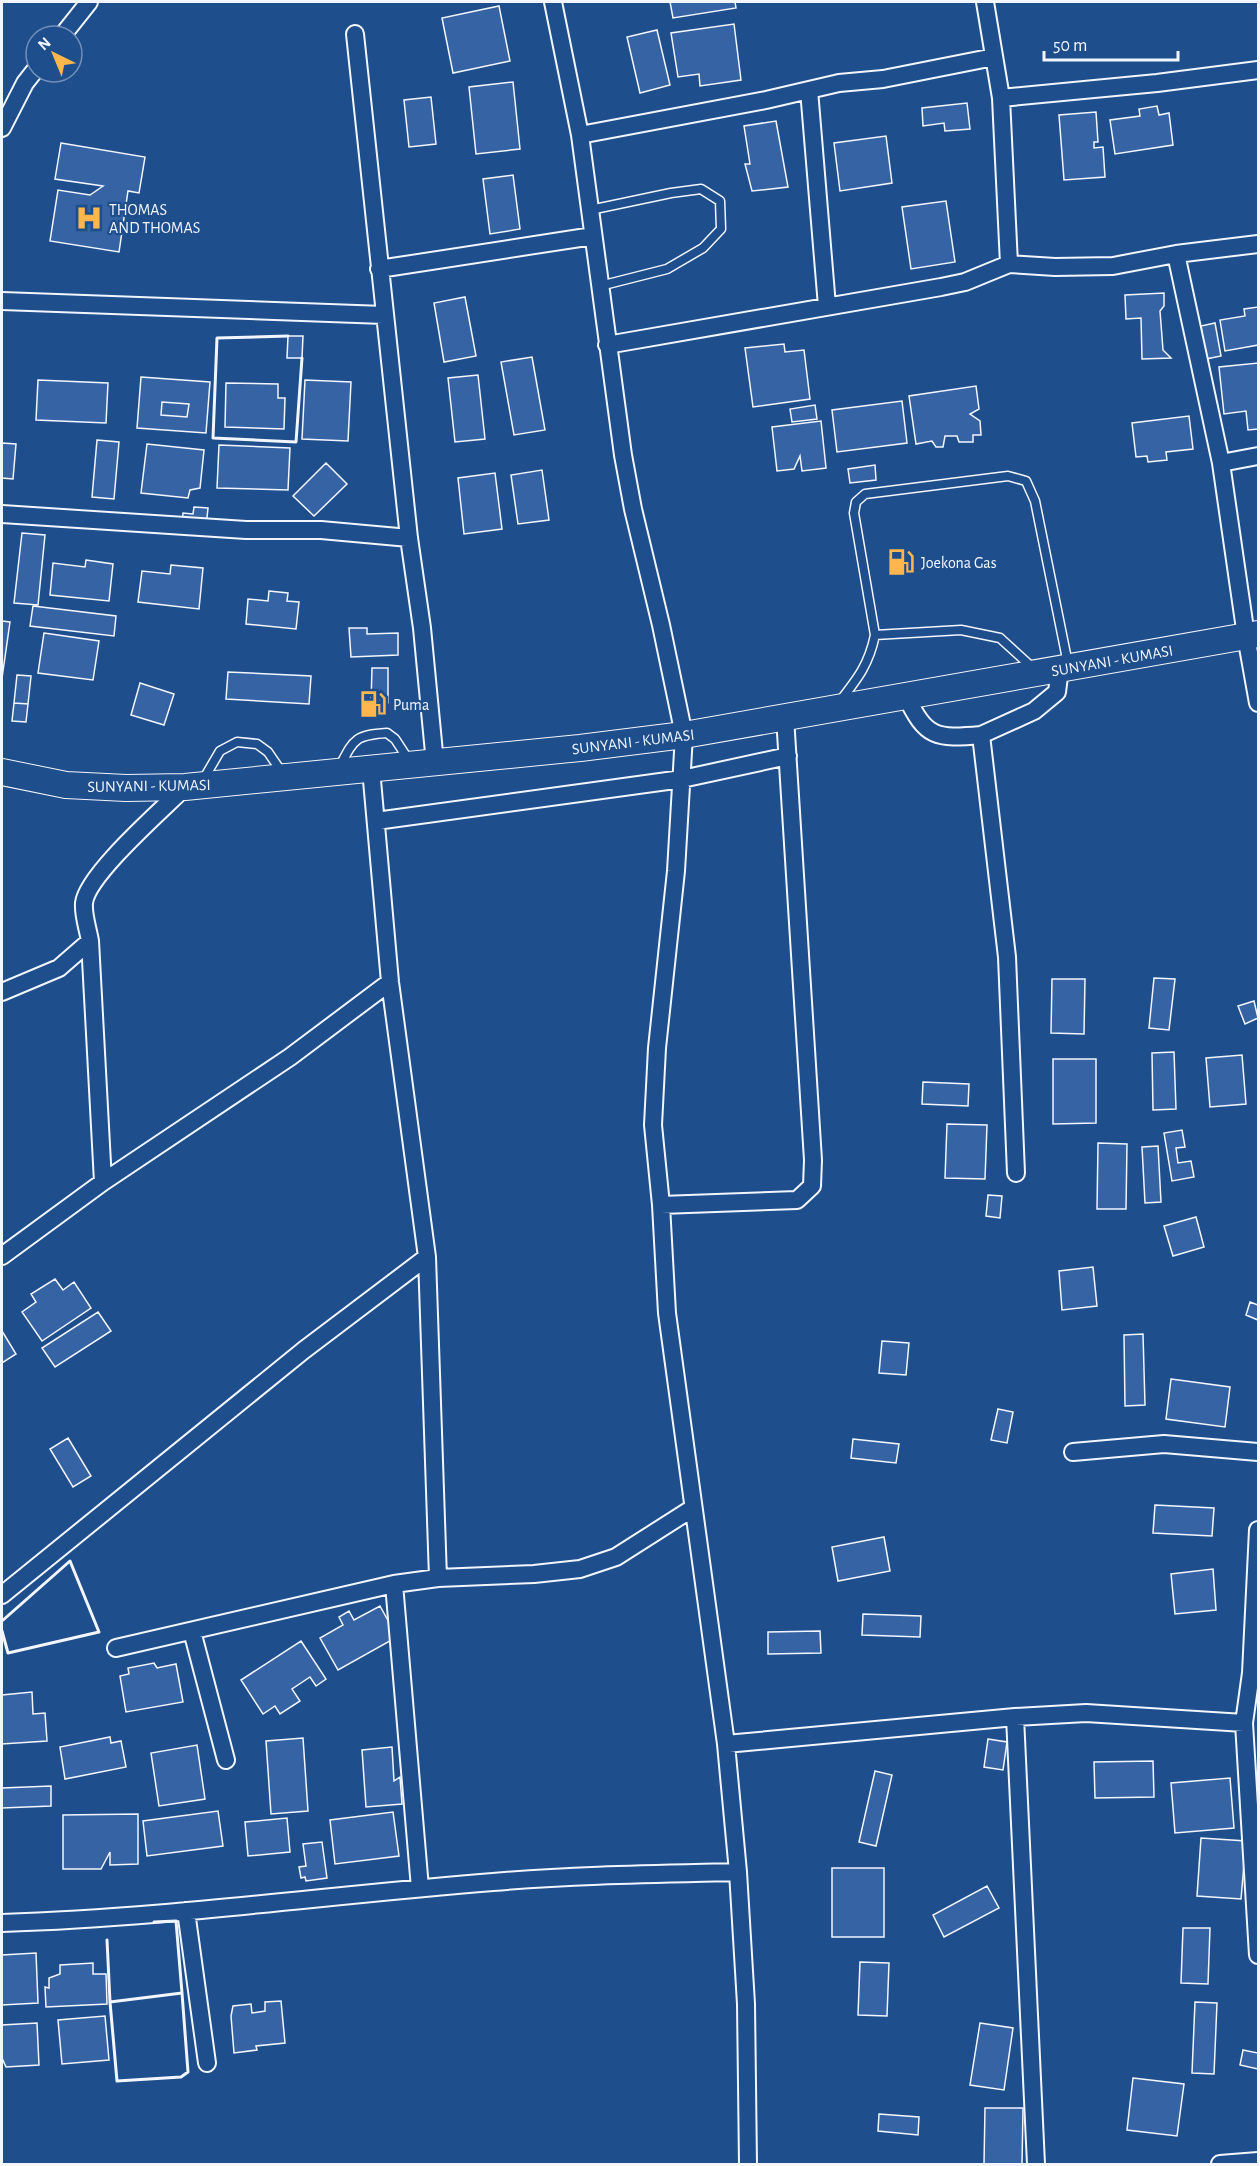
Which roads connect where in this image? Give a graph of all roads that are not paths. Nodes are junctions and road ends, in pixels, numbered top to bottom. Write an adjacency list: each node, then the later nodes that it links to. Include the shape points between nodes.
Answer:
1 (88, 2): 4 (street)
2 (553, 2): 12 (street)
3 (985, 2): 6 (street)
4 (71, 24)
5 (355, 34): 18 (street)
6 (994, 57): 9 (street); 10 (street)
7 (1258, 70): 10 (street)
8 (24, 84): 11 (street)
9 (809, 90): 12 (street); 21 (street)
10 (1001, 98): 17 (street)
11 (2, 128)
12 (580, 135): 13 (street)
13 (590, 210): 14 (street); 19 (lane, via 701,189 720,201 721,229 703,248 667,269)
14 (593, 236): 18 (street); 19 (street)
15 (1258, 244): 16 (street)
16 (1176, 254): 17 (street, via 1083,268); 25 (street)
17 (1009, 264): 21 (street, via 941,288)
18 (379, 269): 22 (street)
19 (599, 286): 23 (street)
20 (2, 301): 22 (street)
21 (827, 306): 23 (street)
22 (384, 315): 27 (street)
23 (607, 345): 36 (street, via 633,509)
24 (1258, 456): 25 (street)
25 (1221, 463): 29 (street)
26 (2, 514): 27 (street)
27 (409, 538): 39 (street, via 422,628)
28 (875, 635): 30 (lane, via 961,630 999,638); 30 (lane, via 854,513 856,501 864,494 1008,476 1026,481 1035,501); 34 (lane, via 862,673)
29 (1252, 635): 30 (main road, SUNYANI - KUMASI); 31 (street)
30 (1056, 670): 32 (main road, SUNYANI - KUMASI); 37 (street, via 1057,692 1034,711)
31 (1256, 672): 33 (street)
32 (906, 696): 34 (main road, SUNYANI - KUMASI); 37 (street, via 926,729 938,735)
33 (1258, 704)
34 (834, 708): 35 (main road, SUNYANI - KUMASI)
35 (785, 717): 36 (main road, SUNYANI - KUMASI); 38 (street)
36 (684, 735): 39 (main road, SUNYANI - KUMASI); 44 (street)
37 (981, 735): 50 (street, via 1007,957)
38 (788, 756): 44 (street); 52 (street, via 812,1186 796,1200)
39 (423, 764): 40 (main road, SUNYANI - KUMASI); 42 (lane, via 387,733 368,734 352,742)
40 (371, 769): 42 (main road, SUNYANI - KUMASI); 46 (street)
41 (2, 772): 45 (main road, SUNYANI - KUMASI, via 66,785)
42 (337, 772): 43 (main road, SUNYANI - KUMASI)
43 (286, 777): 45 (main road, SUNYANI - KUMASI); 45 (lane, via 257,744 237,742 220,751)
44 (682, 779): 46 (street); 52 (street, via 653,1125)
45 (192, 786): 47 (street, via 102,869 90,886 84,904)
46 (376, 821): 48 (street)
47 (90, 940): 49 (street, via 59,968); 51 (street)
48 (390, 982): 51 (street, via 290,1057); 54 (street)
49 (2, 992)
50 (1016, 1173)
51 (103, 1182): 53 (street)
52 (661, 1205): 57 (street, via 667,1312)
53 (2, 1256)
54 (427, 1257): 59 (street); 61 (street, via 304,1350)
55 (1072, 1452): 56 (street, via 1164,1444)
56 (1258, 1452)
57 (693, 1508): 59 (street, via 615,1557 580,1569); 67 (street)
58 (1258, 1530): 64 (street)
59 (438, 1578): 60 (street)
60 (394, 1584): 62 (street); 70 (street)
61 (2, 1595)
62 (192, 1631): 63 (street); 68 (street)
63 (116, 1648)
64 (1255, 1673): 66 (street)
65 (1015, 1717): 66 (street, via 1086,1713); 67 (street); 77 (street)
66 (1244, 1723): 73 (street)
67 (726, 1744): 69 (street)
68 (226, 1760)
69 (738, 1872): 70 (street, via 587,1876); 76 (street, via 746,2004)
70 (420, 1888): 71 (street)
71 (186, 1911): 72 (street); 74 (street)
72 (2, 1923)
73 (1258, 1956)
74 (207, 2063)
75 (1258, 2161): 78 (street)
76 (748, 2164)
77 (1036, 2164)
78 (1220, 2164)

